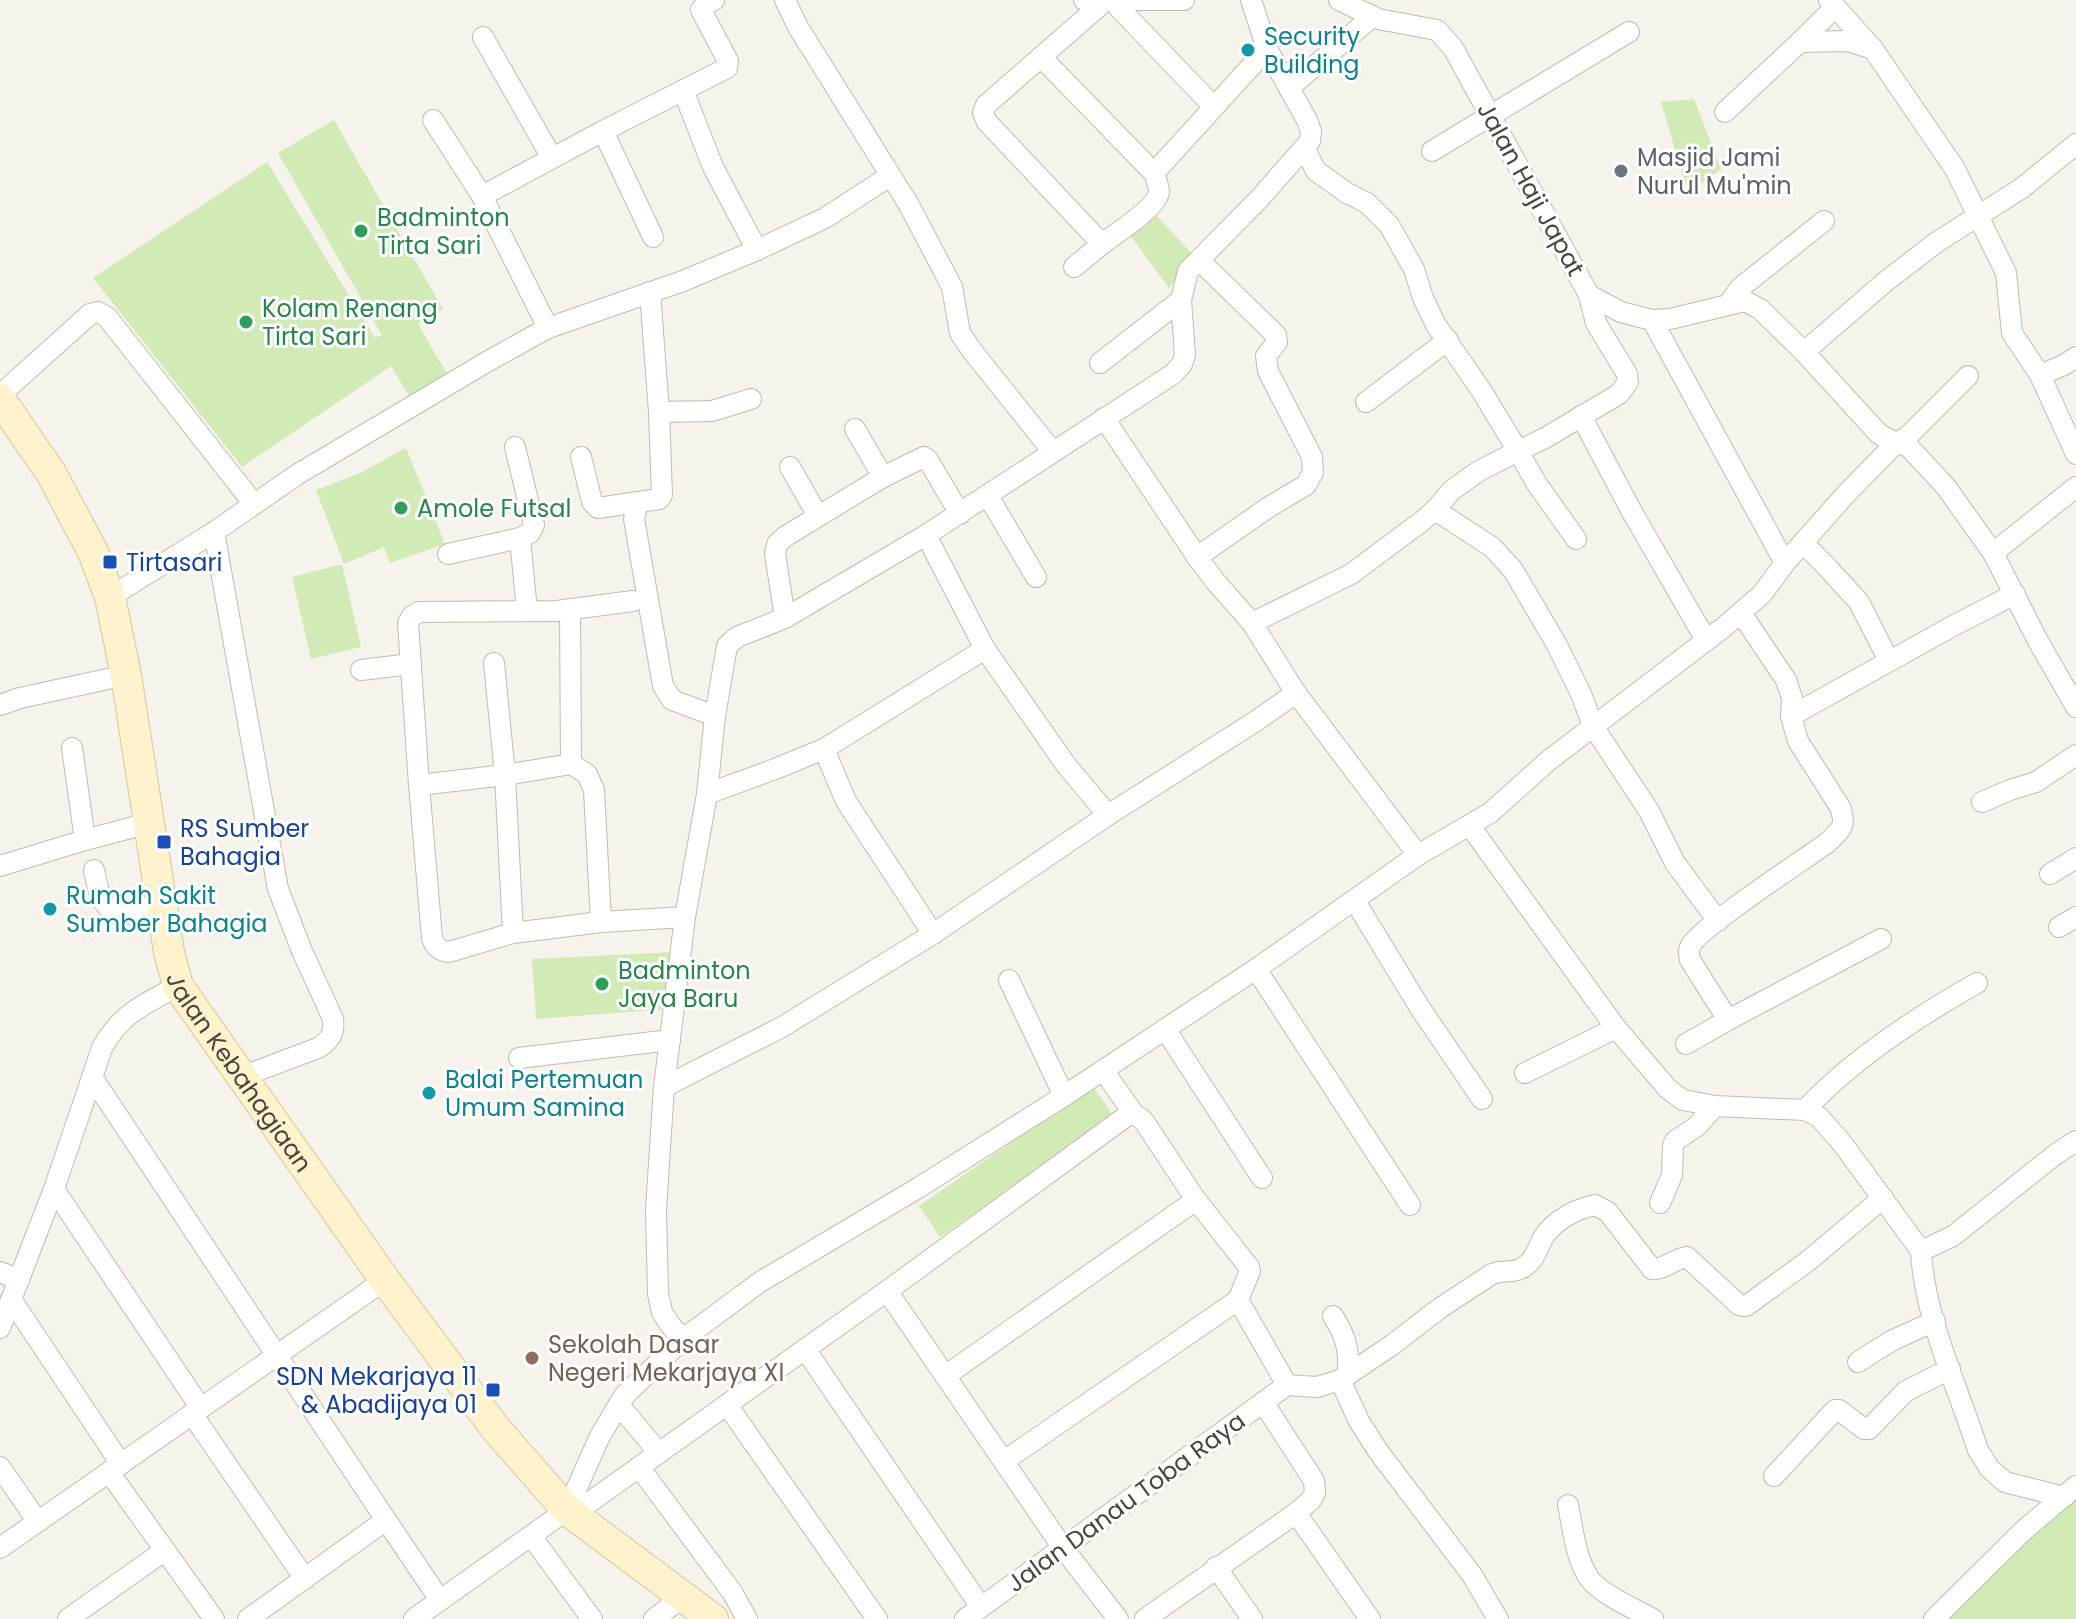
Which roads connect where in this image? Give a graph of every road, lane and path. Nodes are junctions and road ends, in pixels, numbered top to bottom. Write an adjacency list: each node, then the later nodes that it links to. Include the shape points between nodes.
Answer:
1 (714, 0): 17 (street, via 701,10 729,66)
2 (785, 0): 28 (street)
3 (1084, 0): 8 (street)
4 (1184, 0): 8 (street)
5 (1251, 0): 13 (street)
6 (1339, 0): 9 (street, Jalan Haji Japat)
7 (1832, 4): 12 (street); 14 (street)
8 (1112, 5): 15 (street); 18 (street)
9 (1373, 16): 16 (street); 20 (street, Jalan Haji Japat, via 1437,30 1453,48)
10 (1629, 32): 20 (street)
11 (483, 37): 26 (street)
12 (1800, 42): 14 (street, via 1848,41); 19 (street)
13 (1267, 49): 16 (street); 18 (street)
14 (1873, 49): 30 (street, via 1955,169)
15 (1041, 57): 27 (street); 33 (street, via 983,113)
16 (1289, 88): 24 (street, via 1311,131)
17 (683, 90): 22 (street); 34 (street, via 713,167)
18 (1214, 107): 27 (street)
19 (1725, 112)
20 (1490, 115): 25 (street); 38 (street, Jalan Haji Japat)
21 (433, 120): 29 (street)
22 (603, 131): 26 (street); 32 (street)
23 (2076, 144): 30 (street)
24 (1305, 149): 35 (street); 43 (street, via 1316,171 1367,203 1389,225)
25 (1432, 151)
26 (552, 158): 29 (street)
27 (1154, 173): 33 (street, via 1159,195 1153,205)
28 (890, 176): 34 (street, via 825,218); 60 (street, via 952,287 960,333)
29 (482, 196): 42 (street)
30 (1978, 215): 44 (street, via 1885,282); 47 (street, via 2006,273 2012,333)
31 (1824, 221): 40 (street, via 1740,288)
32 (653, 237)
33 (1102, 244): 36 (street)
34 (757, 250): 37 (street)
35 (1199, 260): 39 (street, via 1188,271); 79 (street, via 1276,335 1266,356 1268,371 1312,457 1313,472 1306,485)
36 (1074, 267)
37 (650, 292): 42 (street); 52 (street)
38 (1589, 295): 41 (street, Jalan Haji Japat); 53 (street, via 1596,323 1628,382 1619,394)
39 (1181, 300): 46 (street); 54 (street, via 1182,364)
40 (1729, 304): 41 (street, Jalan Haji Japat); 44 (street, Jalan Haji Japat, via 1745,301 1760,309)
41 (1652, 320): 80 (street)
42 (548, 328): 68 (street)
43 (1448, 340): 51 (street); 59 (street)
44 (1804, 352): 57 (street, Jalan Haji Japat, via 1879,434)
45 (2076, 357): 47 (street)
46 (1100, 363)
47 (2040, 375): 56 (street)
48 (1968, 376): 57 (street)
49 (0, 397): 68 (street, via 98,312); 83 (street, Jalan Kebahagiaan, via 51,473)
50 (751, 399): 52 (street, via 716,411)
51 (1366, 402)
52 (659, 412): 67 (street, via 662,495)
53 (1581, 416): 59 (street); 90 (street)
54 (1104, 418): 60 (street); 79 (street)
55 (855, 429): 64 (street)
56 (2072, 432): 61 (street)
57 (1896, 443): 76 (street); 77 (street, Jalan Haji Japat, via 1908,446 1946,487)
58 (515, 447): 74 (street, via 534,525)
59 (1518, 451): 69 (street, via 1452,490); 75 (street)
60 (1053, 452): 66 (street)
61 (2076, 454)
62 (581, 457): 67 (street, via 594,506)
63 (790, 467): 71 (street)
64 (883, 477): 70 (street, via 924,457); 71 (street)
65 (2076, 487): 77 (street)
66 (988, 496): 70 (street); 81 (street)
67 (638, 502): 100 (street, via 634,519 663,686 672,700)
68 (254, 504): 72 (street)
69 (1435, 510): 89 (street, via 1351,574); 102 (street, via 1507,563 1557,645)
70 (960, 514): 73 (street)
71 (818, 516): 88 (street, via 777,544)
72 (214, 532): 83 (street); 141 (street, via 278,889 334,1027 329,1041 318,1048)
73 (926, 535): 88 (street); 91 (street)
74 (520, 538): 78 (street); 86 (street)
75 (1576, 539)
76 (1803, 543): 80 (street); 92 (street, via 1859,602)
77 (1993, 553): 82 (street, Jalan Haji Japat)
78 (448, 554)
79 (1197, 557): 89 (street)
80 (1785, 563): 87 (street)
81 (1036, 577)
82 (2015, 594): 92 (street); 99 (street, Jalan Haji Japat)
83 (110, 597): 96 (street, Jalan Kebahagiaan)
84 (633, 601): 85 (street)
85 (570, 609): 86 (street); 106 (street)
86 (527, 611): 94 (street, via 419,612 408,623)
87 (1741, 613): 90 (street); 101 (street, via 1786,680)
88 (785, 618): 100 (street, via 727,646)
89 (1252, 623): 97 (street)
90 (1706, 640): 102 (street)
91 (985, 649): 104 (street); 111 (street)
92 (1889, 661): 101 (street)
93 (494, 663): 107 (street)
94 (411, 664): 95 (street); 108 (street)
95 (361, 670)
96 (126, 675): 98 (street); 112 (street, Jalan Kebahagiaan)
97 (1296, 693): 111 (street); 115 (street)
98 (0, 705)
99 (2076, 707)
100 (715, 716): 109 (street)
101 (1791, 716): 123 (street, via 1798,741 1840,807 1843,825 1827,843)
102 (1593, 726): 113 (street); 123 (street, via 1649,811 1675,863)
103 (72, 748): 114 (street)
104 (824, 749): 109 (street); 126 (street, via 846,801)
105 (2076, 755): 110 (street, via 2036,782)
106 (571, 764): 107 (street); 124 (street, via 587,774 594,790)
107 (505, 775): 108 (street); 125 (street)
108 (419, 785): 125 (street, via 434,943 449,952)
109 (707, 794): 122 (street)
110 (1982, 802)
111 (1108, 815): 126 (street)
112 (149, 823): 114 (street); 121 (street, Jalan Kebahagiaan)
113 (1470, 826): 115 (street); 133 (street)
114 (85, 840): 117 (street)
115 (1418, 855): 120 (street)
116 (2076, 858): 119 (street)
117 (0, 866)
118 (94, 870): 121 (street, via 100,897 119,915)
119 (2050, 874)
120 (1355, 901): 128 (street); 144 (street)
121 (161, 904): 131 (street, Jalan Kebahagiaan)
122 (685, 917): 124 (street); 135 (street)
123 (1718, 921): 132 (street, via 1693,942 1689,954)
124 (601, 922): 125 (street)
125 (513, 933)
126 (933, 934): 142 (street, via 782,1027)
127 (1881, 939): 132 (street)
128 (1256, 969): 134 (street); 154 (street)
129 (1009, 980): 143 (street)
130 (1977, 983): 146 (street, via 1880,1044)
131 (178, 986): 140 (street, via 129,1013 111,1031); 141 (street, Jalan Kebahagiaan)
132 (1728, 1020): 136 (street)
133 (1616, 1028): 139 (street); 145 (street, via 1668,1089 1683,1100)
134 (1165, 1029): 138 (street); 149 (street)
135 (670, 1040): 137 (street); 142 (street)
136 (1686, 1044)
137 (519, 1058)
138 (1103, 1070): 143 (street); 147 (street)
139 (1525, 1073)
140 (92, 1077): 150 (street); 165 (street)
141 (241, 1077): 156 (street, Jalan Kebahagiaan)
142 (664, 1087): 163 (street, via 656,1209 658,1294 662,1312)
143 (1064, 1096): 163 (street, via 760,1282)
144 (1482, 1099)
145 (1715, 1106): 146 (street); 153 (street, via 1675,1141 1672,1175)
146 (1805, 1110): 151 (street, via 1819,1117)
147 (1134, 1114): 152 (street); 158 (street)
148 (2076, 1141): 155 (street, via 1953,1236)
149 (1262, 1178)
150 (54, 1189): 157 (street); 174 (street)
151 (1883, 1198): 155 (street); 169 (street, via 1746,1306 1687,1257 1652,1269 1608,1212 1595,1205 1584,1208 1549,1231 1524,1267 1492,1274)
152 (1196, 1200): 159 (street, via 1249,1267); 168 (street)
153 (1660, 1203)
154 (1410, 1205)
155 (1921, 1251): 161 (street)
156 (385, 1280): 165 (street); 183 (street, Jalan Kebahagiaan, via 496,1429)
157 (10, 1283): 162 (street); 179 (street)
158 (887, 1291): 164 (street); 168 (street)
159 (1238, 1300): 170 (street); 176 (street)
160 (1333, 1316): 169 (street, via 1348,1344)
161 (1935, 1321): 166 (street); 167 (street)
162 (0, 1328)
163 (683, 1339): 172 (street)
164 (805, 1349): 173 (street); 195 (street)
165 (278, 1356): 174 (street); 185 (street)
166 (1858, 1362)
167 (1950, 1369): 180 (street, via 1906,1391 1869,1429 1835,1410); 181 (street, via 1978,1450 1990,1469 2005,1482 2029,1490)
168 (945, 1376): 176 (street)
169 (1344, 1378): 170 (street, via 1317,1387); 196 (street, via 1359,1421 1472,1575)
170 (1287, 1385): 171 (street, Jalan Danau Toba Raya)
171 (1263, 1402): 184 (street, via 1314,1481 1315,1493); 189 (street, Jalan Danau Toba Raya)
172 (619, 1405): 175 (street); 183 (street, via 600,1436)
173 (727, 1405): 175 (street); 205 (street)
174 (196, 1411): 179 (street); 192 (street)
175 (659, 1453): 178 (street)
176 (1004, 1461): 189 (street)
177 (0, 1467): 186 (street)
178 (639, 1467): 183 (street); 204 (street)
179 (115, 1468): 186 (street); 190 (street)
180 (1774, 1476)
181 (2070, 1492): 211 (street)
182 (1568, 1505): 210 (street, via 1590,1580)
183 (570, 1512): 187 (street); 193 (street, Jalan Kebahagiaan)
184 (1296, 1513): 191 (street); 209 (street)
185 (386, 1520): 192 (street); 194 (street)
186 (38, 1522): 188 (street)
187 (531, 1536): 194 (street); 201 (street)
188 (0, 1548)
189 (1063, 1548): 195 (street, Jalan Danau Toba Raya); 206 (street)
190 (164, 1551): 197 (street); 198 (street)
191 (1216, 1567): 207 (street); 208 (street)
192 (305, 1579): 199 (street)
193 (684, 1596): 202 (street); 203 (street, Jalan Kebahagiaan)
194 (440, 1600): 200 (street)
195 (973, 1613)
196 (1492, 1617)
197 (68, 1619)
198 (214, 1619)
199 (248, 1619)
200 (414, 1619)
201 (592, 1619)
202 (654, 1619)
203 (713, 1619)
204 (747, 1619)
205 (877, 1619)
206 (1118, 1619)
207 (1145, 1619)
208 (1252, 1619)
209 (1370, 1619)
210 (1653, 1619)
211 (1934, 1619)

